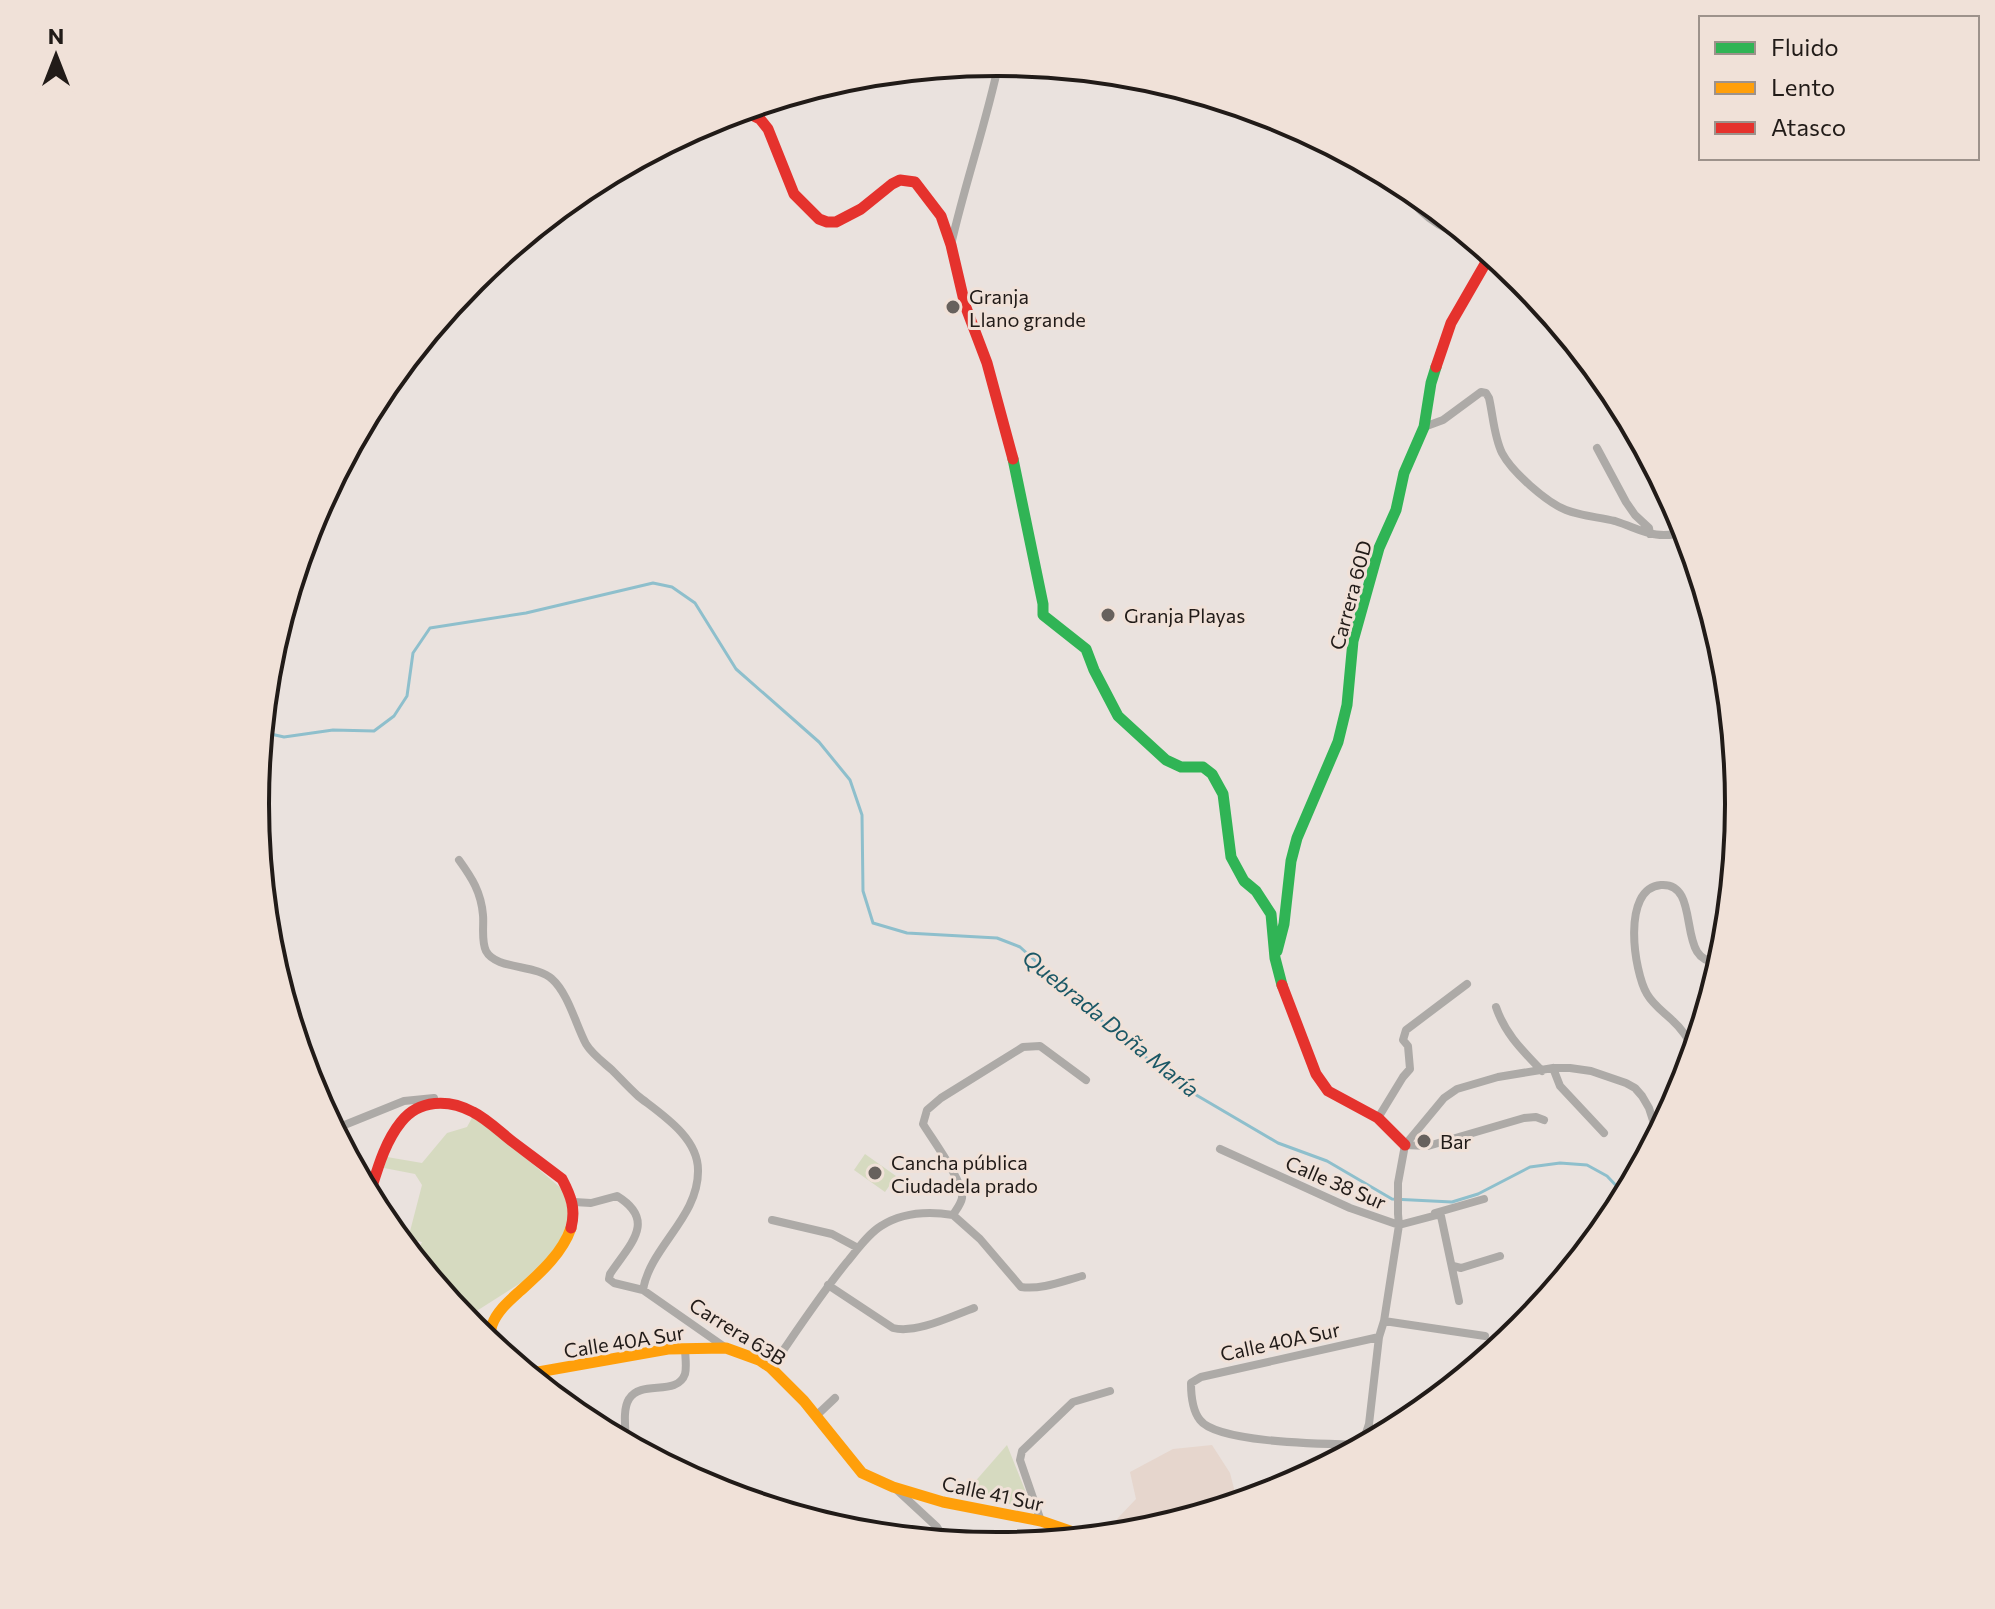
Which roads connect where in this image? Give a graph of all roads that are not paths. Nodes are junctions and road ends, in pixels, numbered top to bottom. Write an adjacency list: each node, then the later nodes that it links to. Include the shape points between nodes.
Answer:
1 (996, 76): 3 (street)
2 (757, 117): 3 (street, via 768,129 794,194 819,219 836,222 892,184 915,182 941,216)
3 (951, 245): 10 (street, via 1008,437 1043,615 1086,649 1118,716 1137,734 1166,760 1181,767 1203,767 1212,774 1223,794 1231,857 1271,914)
4 (1485, 263): 5 (street, Carrera 60D, via 1451,323 1431,383)
5 (1424, 427): 7 (street, via 1486,393 1503,455 1543,497 1566,510); 10 (street, Carrera 60D, via 1404,473 1360,614 1338,742 1297,838)
6 (1597, 448): 7 (street)
7 (1650, 534): 8 (street)
8 (1674, 534)
9 (459, 860): 37 (street, via 476,884 488,955 552,979 588,1047 692,1148 698,1164 694,1196)
10 (1275, 958): 19 (street, via 1316,1074 1328,1091)
11 (1709, 961): 14 (street, via 1696,950 1685,902 1677,890 1657,886 1642,898 1634,926 1640,980)
12 (1467, 984): 19 (street, via 1406,1030 1403,1040 1410,1069)
13 (1496, 1007): 16 (street, via 1510,1036)
14 (1687, 1039)
15 (1553, 1068): 16 (street); 21 (street, via 1591,1071 1626,1083 1642,1096); 23 (street, via 1560,1086)
16 (1542, 1071): 24 (street, via 1457,1089)
17 (1086, 1080): 29 (street, via 1040,1046 1023,1047 927,1110 923,1124 961,1190)
18 (442, 1101): 22 (street, via 404,1101); 26 (street, via 419,1106 397,1125); 28 (street, via 474,1112 553,1171)
19 (1378, 1118): 24 (street)
20 (1544, 1120): 24 (street, via 1524,1118 1428,1146)
21 (1653, 1122)
22 (343, 1125)
23 (1604, 1133)
24 (1405, 1145): 31 (street)
25 (1220, 1149): 31 (street, Calle 38 Sur, via 1350,1208)
26 (374, 1181)
27 (1484, 1199): 31 (street)
28 (574, 1202): 37 (street, Carrera 63B, via 617,1196 632,1206 638,1222 632,1243 609,1279); 41 (street, via 571,1233)
29 (953, 1215): 32 (street, via 902,1216 879,1227); 35 (street, via 1021,1287)
30 (772, 1220): 32 (street, via 832,1234)
31 (1399, 1221): 34 (street, Calle 38 Sur, via 1442,1217); 40 (street)
32 (858, 1248): 36 (street)
33 (1500, 1256): 34 (street)
34 (1453, 1266): 38 (street)
35 (1082, 1276)
36 (828, 1285): 39 (street, via 903,1331); 46 (street)
37 (643, 1290): 45 (street, Carrera 63B)
38 (1459, 1301)
39 (974, 1308)
40 (1384, 1321): 42 (street); 43 (street)
41 (490, 1328)
42 (1485, 1336)
43 (1379, 1337): 52 (street); 53 (street, Calle 40A Sur, via 1191,1383 1200,1420 1223,1433)
44 (685, 1348): 45 (street, Calle 40A Sur); 47 (street, Calle 40A Sur); 51 (street, via 685,1374 679,1382 638,1390 629,1398)
45 (726, 1348): 46 (street, Carrera 63B)
46 (771, 1368): 50 (street, Carrera 63B)
47 (542, 1372)
48 (1110, 1391): 55 (street, via 1073,1402 1022,1451 1020,1460)
49 (835, 1398): 50 (street)
50 (817, 1415): 54 (street, Carrera 63B, via 862,1473)
51 (626, 1431)
52 (1367, 1432)
53 (1344, 1445)
54 (893, 1487): 55 (street, Calle 41 Sur); 57 (street)
55 (1041, 1521): 56 (street, Calle 41 Sur)
56 (1065, 1529)
57 (939, 1530)

